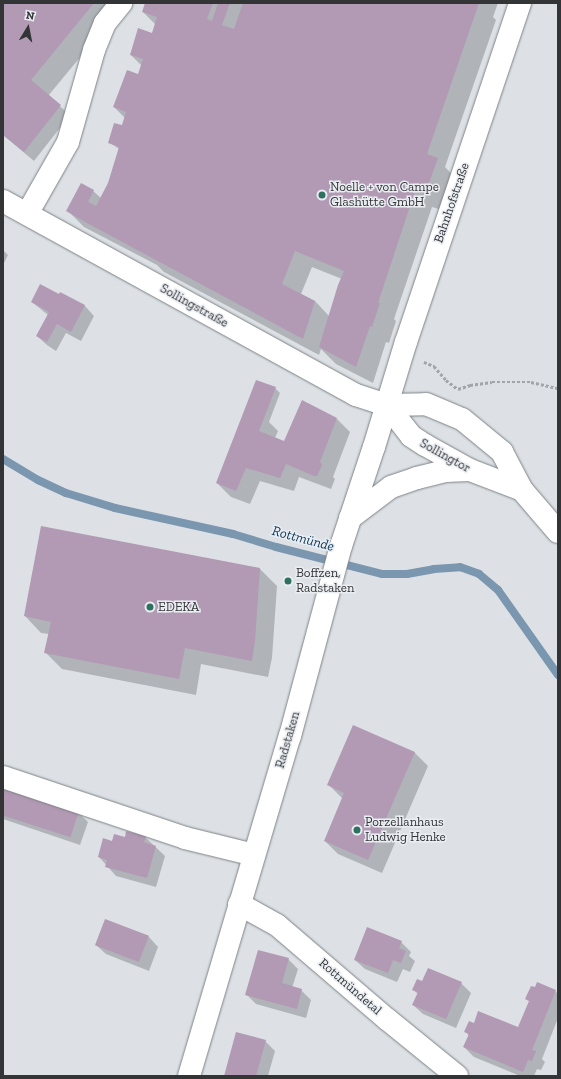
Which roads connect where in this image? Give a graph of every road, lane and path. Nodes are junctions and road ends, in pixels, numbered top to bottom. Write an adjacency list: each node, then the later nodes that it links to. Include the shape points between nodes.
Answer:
1 (121, 3): 4 (main road, via 106,23 94,50 68,142)
2 (520, 3): 7 (main road, Bahnhofstraße)
3 (3, 201): 4 (main road, Sollingstraße)
4 (27, 214): 7 (main road, Sollingstraße, via 356,395)
5 (434, 366): 6 (path, via 458,389 492,382 531,382)
6 (558, 388)
7 (387, 404): 8 (main road, Sollingtor, via 411,436); 9 (main road, Sollingtor, via 426,404 462,419 502,452); 10 (main road, Radstaken)
8 (470, 470): 9 (main road, Sollingtor); 10 (main road, via 445,471 391,487)
9 (522, 490): 11 (main road, Sollingtor)
10 (350, 518): 13 (main road, Radstaken, via 331,579 290,736)
11 (558, 532)
12 (3, 777): 13 (main road, via 185,838)
13 (254, 855): 14 (main road, Radstaken)
14 (240, 904): 15 (main road, Radstaken); 16 (main road, Rottmündetal, via 277,925)
15 (189, 1076)
16 (457, 1076)

